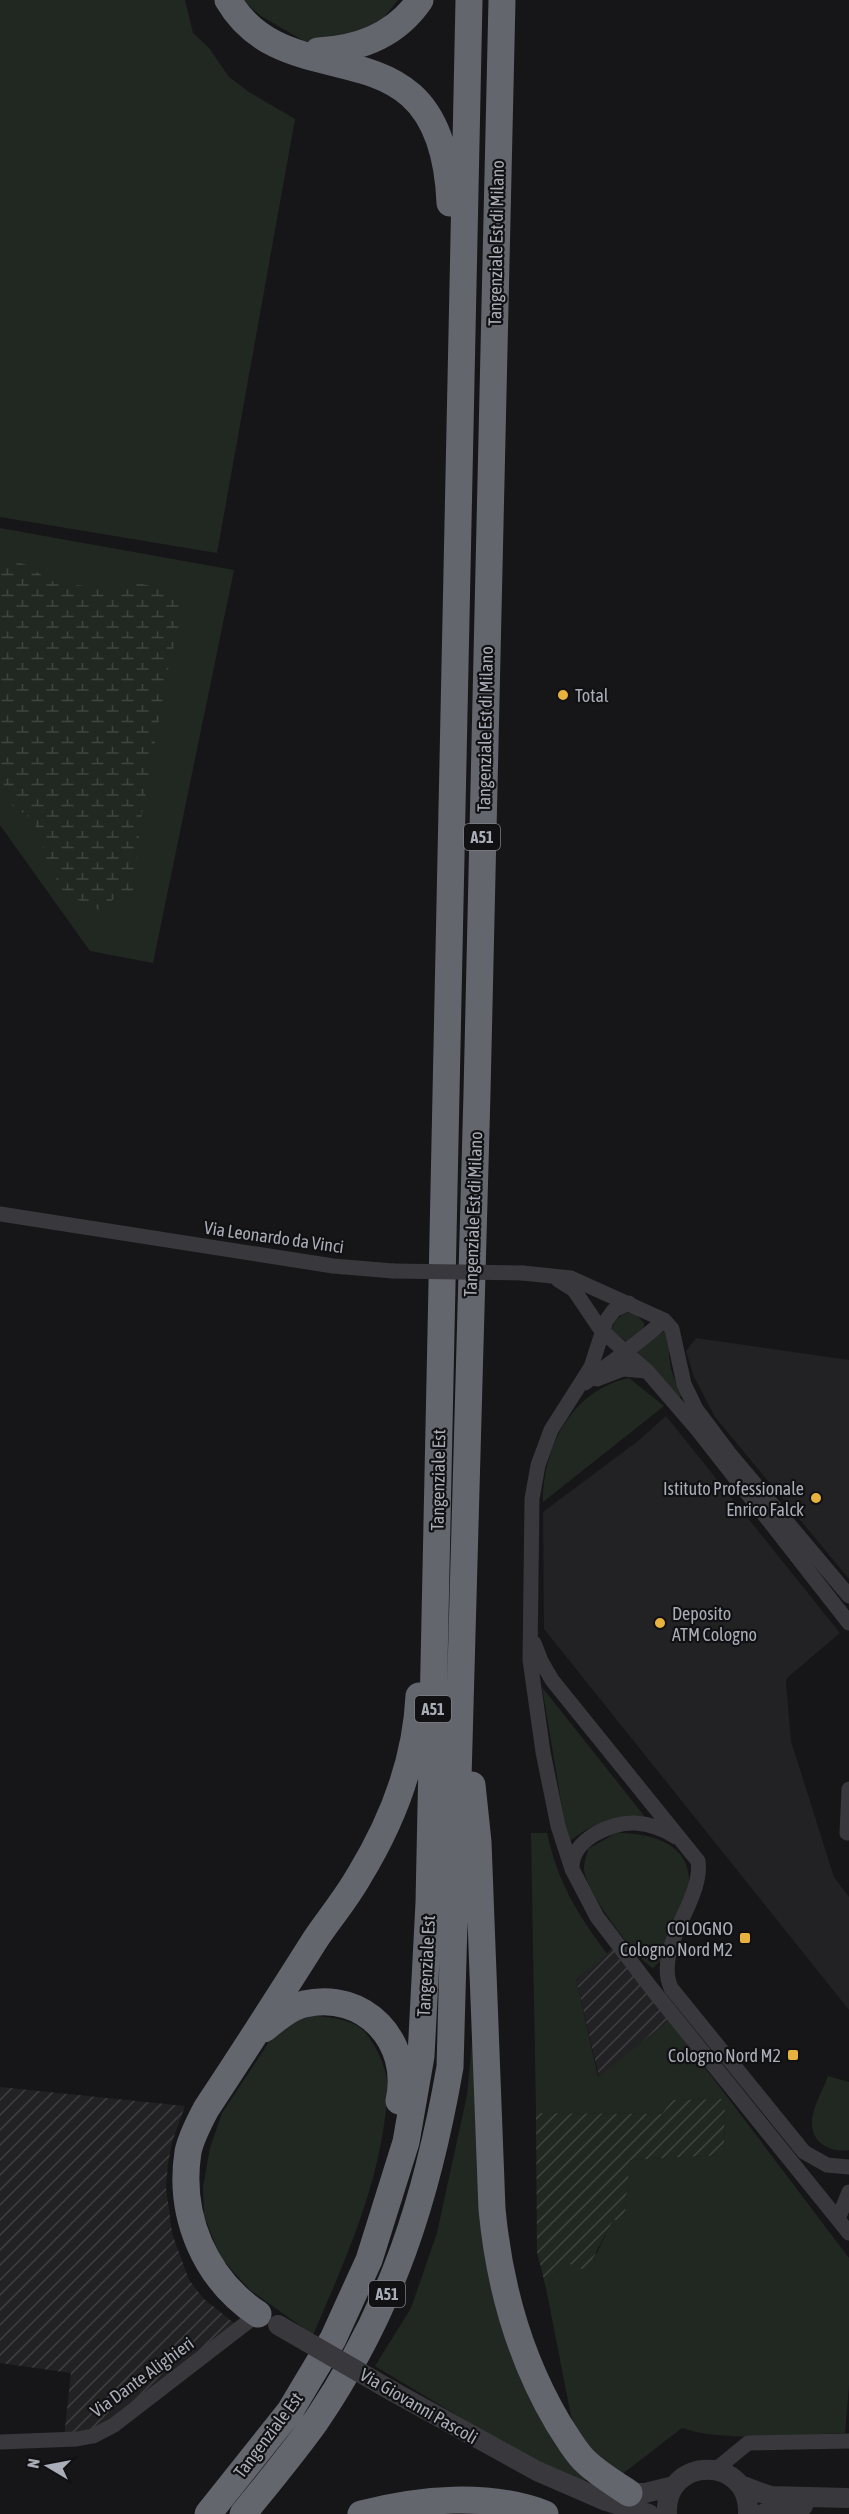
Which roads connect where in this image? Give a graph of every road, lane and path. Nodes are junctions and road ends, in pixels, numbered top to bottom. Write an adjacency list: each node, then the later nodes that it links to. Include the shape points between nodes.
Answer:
1 (228, 0): 5 (highway, via 253,30)
2 (420, 0): 5 (highway, via 404,20 378,38 339,50)
3 (469, 0): 6 (highway, Tangenziale Est di Milano / A51)
4 (502, 0): 19 (highway, Tangenziale Est di Milano / A51)
5 (293, 51): 6 (highway, via 375,73 397,83 421,107 438,135 449,181 451,299)
6 (462, 420): 13 (highway, Tangenziale Est di Milano / A51)
7 (0, 1214): 8 (street, Via Leonardo da Vinci, bridge, via 333,1266)
8 (544, 1274): 9 (street, Via Leonardo da Vinci, via 571,1278); 11 (street, Via Leonardo da Vinci, via 574,1290)
9 (629, 1303): 10 (street, Via Leonardo da Vinci); 11 (street, via 614,1310)
10 (664, 1320): 12 (street); 16 (street, via 672,1329 684,1384 696,1409)
11 (601, 1330): 12 (street, Via Leonardo da Vinci); 15 (street, via 591,1367)
12 (625, 1350): 14 (street, Via Leonardo da Vinci); 15 (street)
13 (440, 1362): 25 (highway, via 418,1704 399,1794 358,1879); 30 (highway, Tangenziale Est / A51, via 429,1903 421,2056 406,2142 369,2260)
14 (647, 1371): 15 (street, via 623,1369); 18 (street, Via Leonardo da Vinci)
15 (578, 1388): 17 (street, via 551,1430 538,1465 532,1499)
16 (849, 1596)
17 (530, 1622): 23 (street, via 537,1652 552,1680); 24 (street, via 530,1660 543,1752 558,1826)
18 (849, 1623)
19 (460, 1673): 38 (highway, via 478,1842 497,2255 519,2339 552,2412 584,2460); 41 (highway, Tangenziale Est / A51, via 452,2039 432,2162 404,2250 366,2338 317,2419)
20 (849, 1789): 22 (street)
21 (849, 1812): 22 (street)
22 (848, 1839)
23 (696, 1855): 24 (street, via 665,1831 626,1824 606,1829 588,1840 573,1858); 26 (street, via 698,1877 668,1958 671,1988 804,2152 824,2164)
24 (572, 1869): 28 (street, via 597,1917)
25 (254, 2037): 30 (highway, via 304,2004 334,2003 356,2008 378,2022 398,2056 402,2073 400,2093); 31 (highway, via 192,2137 186,2187 190,2218 201,2249 226,2287)
26 (849, 2167)
27 (849, 2193): 28 (street)
28 (838, 2219): 29 (street)
29 (849, 2233)
30 (344, 2316): 40 (highway, Tangenziale Est / A51, via 290,2411)
31 (268, 2320): 33 (street, Via Dante Alighieri, via 93,2436); 37 (street, Via Giovanni Pascoli, bridge, via 499,2451)
32 (849, 2441): 34 (street, via 752,2443)
33 (0, 2442)
34 (711, 2469): 35 (street, via 727,2474); 36 (street, Via Giovanni Pascoli, via 689,2473)
35 (740, 2485): 39 (street, via 770,2496); 46 (street)
36 (674, 2486): 38 (street, Via Giovanni Pascoli); 45 (street, via 667,2501)
37 (585, 2490): 38 (street, Via Giovanni Pascoli); 44 (street, Via Giovanni Pascoli, via 606,2501)
38 (629, 2493)
39 (848, 2498): 47 (street)
40 (208, 2514)
41 (243, 2514)
42 (361, 2514): 43 (highway, via 399,2505 451,2500 503,2504)
43 (545, 2514)
44 (650, 2514)
45 (667, 2514)
46 (748, 2514)
47 (762, 2514)

